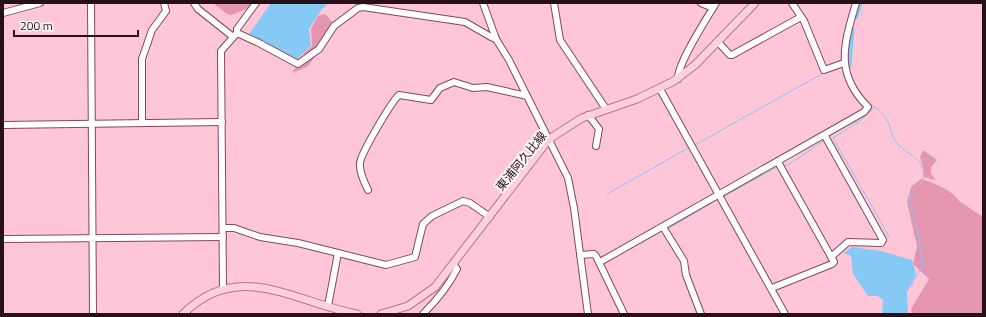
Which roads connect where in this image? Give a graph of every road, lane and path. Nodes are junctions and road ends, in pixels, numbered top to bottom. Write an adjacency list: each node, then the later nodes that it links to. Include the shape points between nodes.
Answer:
1 (40, 3): 13 (street)
2 (91, 3): 26 (street)
3 (164, 3): 25 (street, via 166,11 152,30 142,59)
4 (194, 3): 15 (street, via 198,10)
5 (256, 3): 15 (street)
6 (483, 3): 16 (street)
7 (554, 3): 22 (street, via 560,40)
8 (701, 3): 12 (street)
9 (756, 3): 17 (main road, 東浦阿久比線)
10 (792, 3): 14 (street)
11 (856, 3): 18 (street, via 849,27)
12 (714, 6): 19 (street, via 677,72)
13 (3, 13)
14 (801, 17): 17 (street, via 732,55); 18 (street, via 824,70)
15 (235, 35): 16 (street, via 250,38 298,64 321,48 334,26 363,7 465,22); 24 (street, via 221,51)
16 (496, 39): 21 (street)
17 (718, 42): 19 (main road, 東浦阿久比線)
18 (844, 63): 28 (street, via 854,89 868,107 860,116)
19 (678, 79): 20 (main road, 東浦阿久比線)
20 (660, 89): 22 (main road, 東浦阿久比線); 33 (street)
21 (526, 96): 29 (street); 32 (street, via 487,87 473,88 454,82 440,88 430,100 399,95 361,156 360,167)
22 (606, 109): 23 (main road, 東浦阿久比線)
23 (588, 116): 29 (main road, 東浦阿久比線); 30 (street, via 599,129)
24 (222, 122): 25 (street); 36 (street)
25 (142, 123): 26 (street)
26 (92, 124): 27 (street); 38 (street)
27 (3, 125)
28 (825, 136): 31 (street); 42 (street, via 883,241 848,242)
29 (549, 139): 34 (main road, 東浦阿久比線); 41 (street, via 571,189)
30 (596, 146)
31 (778, 162): 33 (street); 42 (street)
32 (368, 190)
33 (720, 194): 35 (street); 45 (street)
34 (490, 217): 40 (street, via 470,203 460,202 432,216 423,224 415,257 392,265); 44 (main road, 東浦阿久比線)
35 (663, 226): 43 (street); 55 (street, via 684,261 686,275)
36 (223, 228): 37 (street); 40 (street, via 234,228 260,237 298,242)
37 (222, 237): 38 (street); 46 (street)
38 (93, 238): 39 (street); 48 (street)
39 (3, 239)
40 (338, 253): 47 (street)
41 (580, 255): 43 (street, via 594,254); 53 (street)
42 (831, 256): 45 (street, via 834,262 832,264)
43 (600, 262): 54 (street)
44 (453, 264): 51 (main road, 東浦阿久比線, via 428,293 408,306); 52 (street, via 457,268 443,293)
45 (772, 288): 56 (street)
46 (223, 289): 47 (main road, via 261,286); 49 (main road, via 202,299)
47 (328, 306): 50 (main road)
48 (93, 314)
49 (183, 314)
50 (357, 314)
51 (381, 314)
52 (423, 314)
53 (588, 314)
54 (624, 314)
55 (701, 314)
56 (786, 314)

